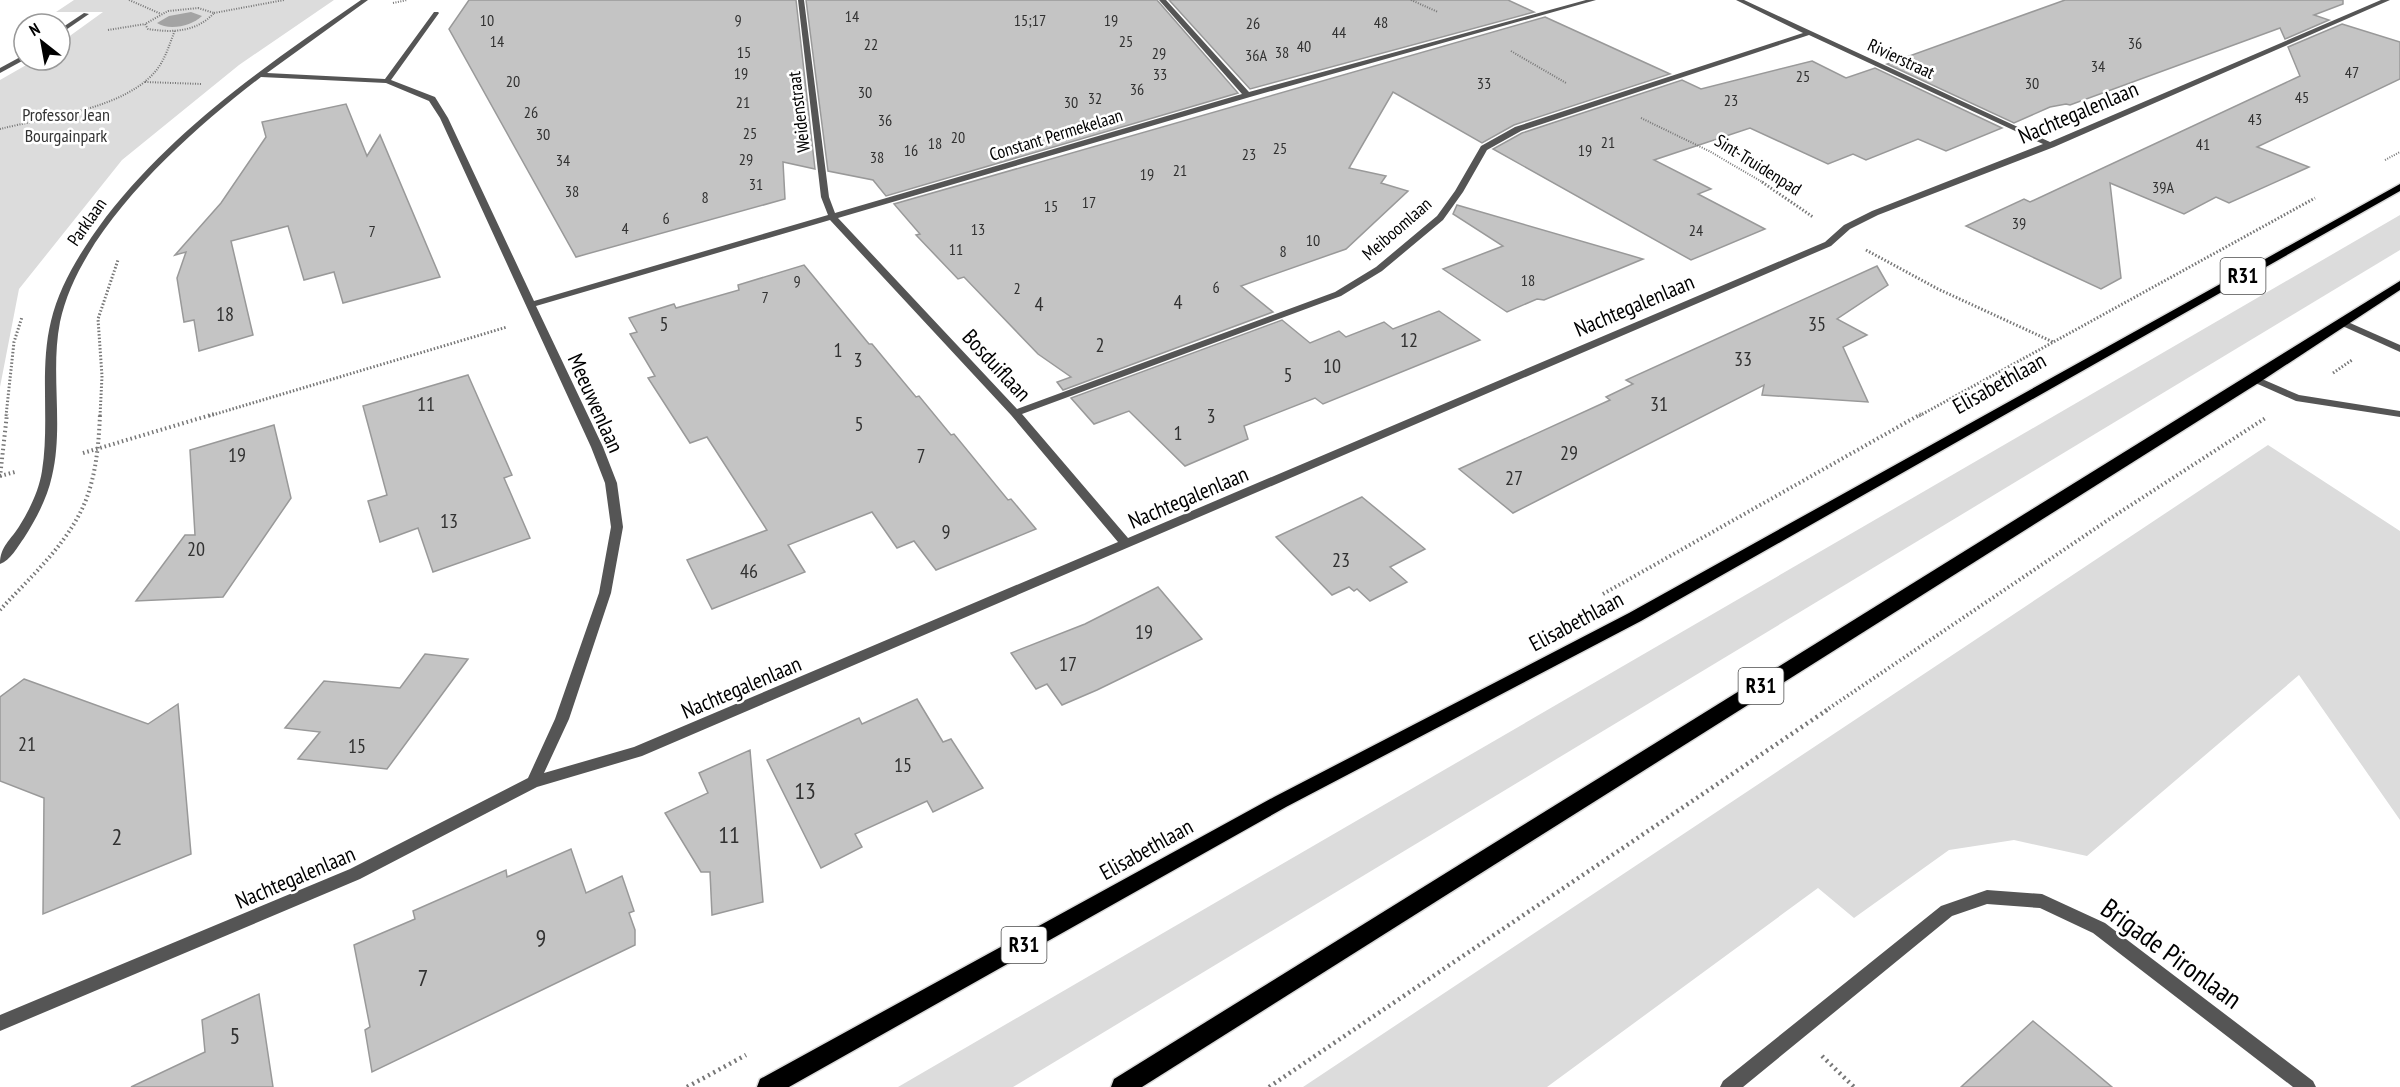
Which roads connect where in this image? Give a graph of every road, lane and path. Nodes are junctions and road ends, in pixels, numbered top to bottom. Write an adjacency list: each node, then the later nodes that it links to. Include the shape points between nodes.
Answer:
1 (129, 0): 15 (path)
2 (284, 0): 12 (path)
3 (365, 0): 20 (street, Parklaan)
4 (407, 0): 11 (path)
5 (801, 0): 32 (street, Weidenstraat, via 825,197)
6 (1162, 0): 24 (street)
7 (1412, 0): 18 (path, Sint-Truidenpad)
8 (1593, 0): 18 (street, Constant Permekelaan)
9 (1739, 0): 19 (street, Rivierstraat)
10 (2387, 0): 27 (street, Nachtegalenlaan)
11 (385, 5)
12 (214, 13): 15 (path, via 195,8); 17 (path, via 209,20)
13 (436, 13): 21 (street)
14 (86, 14): 16 (street)
15 (161, 14): 17 (path, via 145,24 148,29)
16 (72, 24)
17 (175, 30): 22 (path, via 157,71)
18 (1482, 32): 24 (street, Constant Permekelaan); 25 (path, Sint-Truidenpad)
19 (1809, 33): 25 (street, Meiboomlaan); 27 (street, Rivierstraat)
20 (258, 75): 21 (street, Meeuwenlaan); 23 (street, Parklaan)
21 (387, 81): 36 (street, Meeuwenlaan, via 432,99)
22 (144, 82): 23 (path); 26 (path, via 97,104)
23 (243, 85): 48 (street, Parklaan, via 181,138 119,205 80,260 57,319 50,361)
24 (1247, 95): 32 (street, Constant Permekelaan)
25 (1599, 100): 33 (path, Sint-Truidenpad, via 1707,148 1765,181); 45 (street, Meiboomlaan, via 1518,129 1484,148 1440,218 1379,269 1338,294)
26 (0, 129)
27 (2051, 146): 33 (street, Nachtegalenlaan)
28 (2400, 152): 29 (path)
29 (2380, 163)
30 (2400, 187): 42 (main road, Elisabethlaan / R31)
31 (2319, 196): 40 (path)
32 (833, 218): 36 (street, Constant Permekelaan); 45 (street, Bosduiflaan)
33 (1835, 233): 40 (path, Sint-Truidenpad, via 1938,290); 50 (street, Nachtegalenlaan, via 1828,244)
34 (119, 257): 47 (path, via 98,319 102,376)
35 (2400, 285): 38 (main road, R31)
36 (530, 305): 37 (street, Meeuwenlaan)
37 (536, 318): 47 (path); 54 (street, Meeuwenlaan, via 597,447 610,483 616,527 605,593 562,719)
38 (2341, 322): 39 (street); 43 (main road, R31)
39 (2381, 340): 41 (street); 44 (path)
40 (2051, 341): 42 (path, Sint-Truidenpad); 52 (path)
41 (2400, 349)
42 (2085, 362): 59 (main road, Elisabethlaan / R31, via 1635,617 1280,802)
43 (2255, 379): 44 (street); 60 (main road, R31)
44 (2296, 398): 46 (street); 61 (path)
45 (1016, 413): 50 (street, Bosduiflaan)
46 (2400, 414)
47 (98, 449): 48 (path); 53 (path, via 90,489 76,521 52,554)
48 (49, 462): 49 (path); 51 (street, Parklaan, via 36,508)
49 (0, 476)
50 (1127, 544): 54 (street, Nachtegalenlaan, via 637,752)
51 (0, 560)
52 (1599, 596)
53 (0, 610)
54 (533, 782): 55 (street, Nachtegalenlaan, via 355,874)
55 (0, 1023)
56 (1798, 1033): 62 (street, Brigade Pironlaan); 63 (path); 64 (street, Brigade Pironlaan, via 1947,911 1987,897 2042,901 2099,928)
57 (750, 1053): 58 (path)
58 (687, 1087)
59 (768, 1087)
60 (1122, 1087)
61 (1269, 1087)
62 (1730, 1087)
63 (1854, 1087)
64 (2307, 1087)

